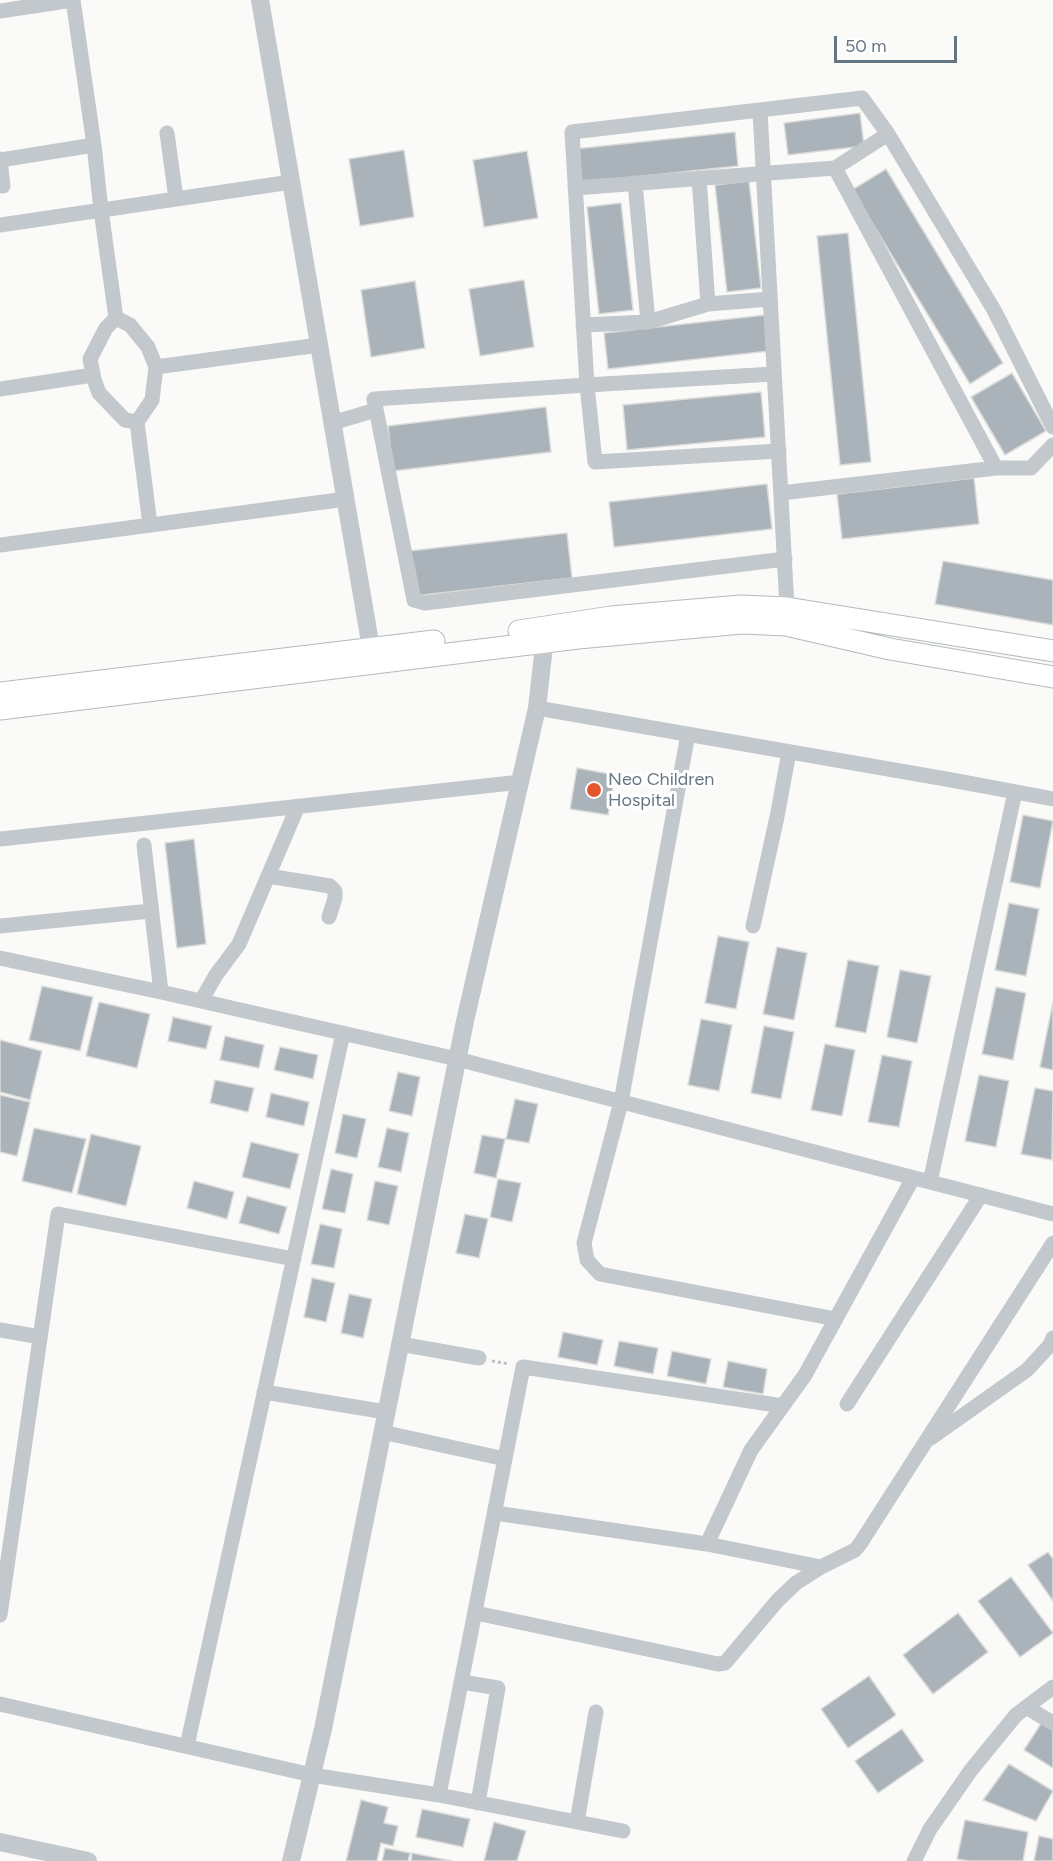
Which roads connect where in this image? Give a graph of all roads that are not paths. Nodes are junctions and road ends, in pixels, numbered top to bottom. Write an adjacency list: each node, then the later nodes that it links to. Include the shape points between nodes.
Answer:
1 (73, 0): 3 (street); 7 (street)
2 (260, 0): 12 (street)
3 (0, 11)
4 (760, 111): 6 (street, via 862,98); 10 (street); 15 (street, via 572,132)
5 (167, 133): 16 (street)
6 (888, 134): 9 (street); 33 (street, via 994,310)
7 (94, 145): 8 (street); 17 (street)
8 (0, 160): 14 (street)
9 (835, 168): 10 (street); 36 (street)
10 (763, 174): 11 (street); 19 (street)
11 (699, 178): 13 (street); 20 (street)
12 (291, 182): 16 (street); 24 (street)
13 (634, 183): 15 (street); 22 (street)
14 (3, 186)
15 (575, 188): 23 (street)
16 (176, 199): 17 (street)
17 (101, 210): 18 (street); 21 (street)
18 (0, 225)
19 (770, 299): 20 (street); 26 (street)
20 (708, 304): 22 (street)
21 (116, 318): 25 (street, via 130,325 148,346); 27 (street, via 105,328 90,359)
22 (648, 322): 23 (street)
23 (583, 325): 28 (street)
24 (319, 345): 25 (street); 32 (street)
25 (156, 367): 31 (street, via 152,400)
26 (774, 374): 28 (street); 35 (street)
27 (93, 375): 29 (street); 31 (street, via 99,393 125,420)
28 (587, 385): 30 (street, via 374,399); 35 (street, via 595,462)
29 (0, 389)
30 (376, 410): 32 (street); 41 (street, via 414,600 425,603)
31 (137, 422): 39 (street)
32 (332, 423): 38 (street)
33 (1053, 427)
34 (1053, 445): 36 (street, via 1031,468)
35 (778, 451): 37 (street)
36 (996, 468): 37 (street)
37 (781, 493): 41 (street)
38 (345, 499): 39 (street); 45 (street)
39 (150, 525): 40 (street)
40 (0, 545)
41 (784, 559): 42 (street)
42 (787, 608): 43 (main road, via 741,606 611,617); 44 (main road)
43 (545, 634): 45 (main road, via 483,636); 46 (main road, via 742,623 786,625 890,649); 48 (street)
44 (1053, 651)
45 (373, 655): 47 (main road); 49 (main road)
46 (1053, 677)
47 (0, 693)
48 (537, 708): 50 (street); 52 (street)
49 (0, 710)
50 (688, 734): 51 (street); 68 (street)
51 (789, 752): 53 (street); 62 (street)
52 (521, 782): 55 (street); 67 (street)
53 (1015, 792): 54 (street); 70 (street)
54 (1053, 799)
55 (298, 806): 56 (street); 58 (street)
56 (0, 839)
57 (144, 845): 59 (street)
58 (268, 876): 60 (street, via 330,886 335,898); 65 (street, via 239,944)
59 (152, 912): 61 (street); 64 (street)
60 (329, 917)
61 (0, 926)
62 (753, 926)
63 (0, 958): 64 (street)
64 (161, 992): 65 (street)
65 (201, 1001): 66 (street)
66 (343, 1033): 67 (street); 74 (street)
67 (457, 1059): 68 (street); 79 (street)
68 (621, 1102): 69 (street); 75 (street, via 584,1243 587,1260 600,1274)
69 (913, 1178): 70 (street); 75 (street)
70 (930, 1182): 71 (street)
71 (981, 1195): 72 (street); 82 (street)
72 (1053, 1214)
73 (1053, 1243): 86 (street)
74 (294, 1259): 77 (street, via 58,1214); 81 (street)
75 (836, 1319): 83 (street)
76 (0, 1330): 77 (street)
77 (40, 1337): 92 (street)
78 (1053, 1338): 86 (street, via 1027,1370)
79 (400, 1344): 80 (street); 84 (street)
80 (479, 1358)
81 (264, 1392): 84 (street); 99 (street)
82 (847, 1404)
83 (783, 1406): 87 (street, via 523,1367); 89 (street, via 751,1450)
84 (386, 1412): 85 (street)
85 (382, 1432): 87 (street); 100 (street)
86 (925, 1442): 90 (street, via 860,1544)
87 (506, 1459): 88 (street)
88 (495, 1513): 89 (street); 91 (street)
89 (707, 1544): 90 (street)
90 (821, 1567): 91 (street, via 790,1588 730,1658 718,1664)
91 (476, 1613): 93 (street)
92 (0, 1615)
93 (462, 1682): 101 (street); 102 (street, via 498,1688)
94 (1053, 1687): 96 (street)
95 (0, 1704): 99 (street)
96 (1026, 1707): 98 (street); 108 (street, via 971,1770 930,1829)
97 (596, 1712): 103 (street)
98 (1053, 1723)
99 (187, 1746): 100 (street)
100 (312, 1775): 101 (street); 107 (street)
101 (439, 1796): 102 (street)
102 (478, 1803): 103 (street)
103 (577, 1822): 104 (street)
104 (623, 1830)
105 (0, 1842): 106 (street)
106 (88, 1861)
107 (291, 1861)
108 (914, 1861)

